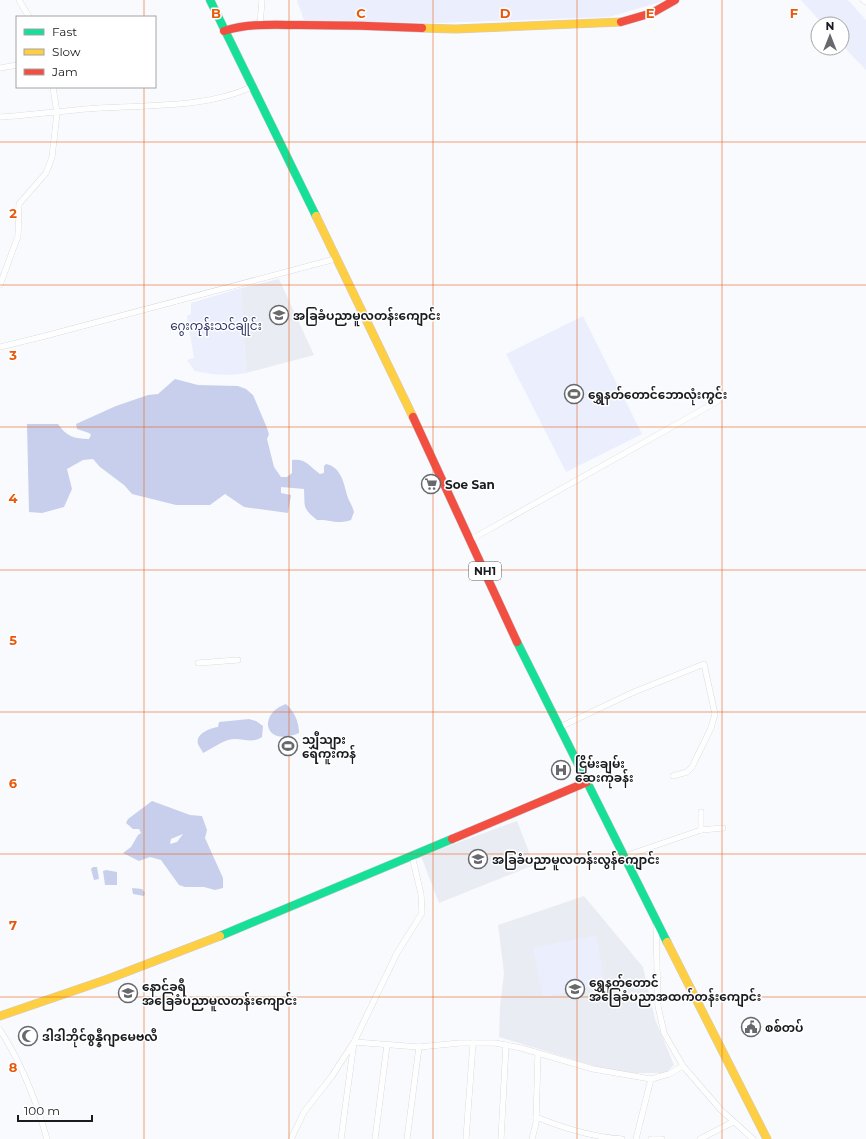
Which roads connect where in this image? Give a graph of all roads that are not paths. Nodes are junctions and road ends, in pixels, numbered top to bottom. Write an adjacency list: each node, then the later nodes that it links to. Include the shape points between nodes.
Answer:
1 (19, 0): 7 (street)
2 (210, 0): 9 (main road, NH1)
3 (262, 0): 8 (street)
4 (675, 0): 8 (main road, via 652,13 626,22 455,29)
5 (863, 0): 6 (street)
6 (866, 2)
7 (28, 16)
8 (260, 25): 9 (main road)
9 (224, 31): 12 (main road, NH1)
10 (16, 65): 11 (street)
11 (0, 68)
12 (252, 87): 14 (street, via 240,93 202,102); 16 (main road, NH1)
13 (53, 88): 14 (street)
14 (57, 113): 15 (street); 17 (street, via 52,157 46,173 19,204 18,236)
15 (0, 117)
16 (335, 260): 18 (street); 20 (main road, NH1, via 410,410)
17 (0, 285)
18 (0, 347)
19 (718, 401): 20 (street)
20 (470, 540): 23 (main road, NH1)
21 (238, 660): 22 (street)
22 (198, 663)
23 (560, 727): 24 (street, via 634,692 704,664 715,714 692,767 687,772); 25 (main road, NH1)
24 (673, 776)
25 (587, 782): 29 (main road); 30 (main road, NH1)
26 (701, 812): 28 (street)
27 (724, 828): 28 (street)
28 (701, 830): 30 (street)
29 (412, 856): 32 (main road, via 108,979); 34 (street, via 422,894 422,913 397,953)
30 (625, 856): 31 (main road, NH1)
31 (656, 921): 40 (street, via 658,1006 664,1033); 58 (main road, NH1)
32 (0, 1016)
33 (0, 1030): 44 (street, via 35,1098)
34 (354, 1042): 36 (street); 45 (street, via 304,1112); 46 (street)
35 (473, 1042): 37 (street); 38 (street); 49 (street)
36 (387, 1045): 38 (street); 47 (street)
37 (506, 1045): 39 (street); 50 (street)
38 (419, 1047): 48 (street)
39 (538, 1054): 41 (street, via 593,1070); 42 (street)
40 (683, 1066): 41 (street, via 669,1074); 43 (street)
41 (651, 1079): 53 (street)
42 (536, 1117): 51 (street); 52 (street, via 574,1130)
43 (733, 1122): 56 (street); 57 (street)
44 (47, 1139)
45 (291, 1139)
46 (341, 1139)
47 (374, 1139)
48 (407, 1139)
49 (466, 1139)
50 (501, 1139)
51 (532, 1139)
52 (622, 1139)
53 (636, 1139)
54 (651, 1139): 55 (street)
55 (662, 1139)
56 (700, 1139)
57 (753, 1139)
58 (767, 1139)

